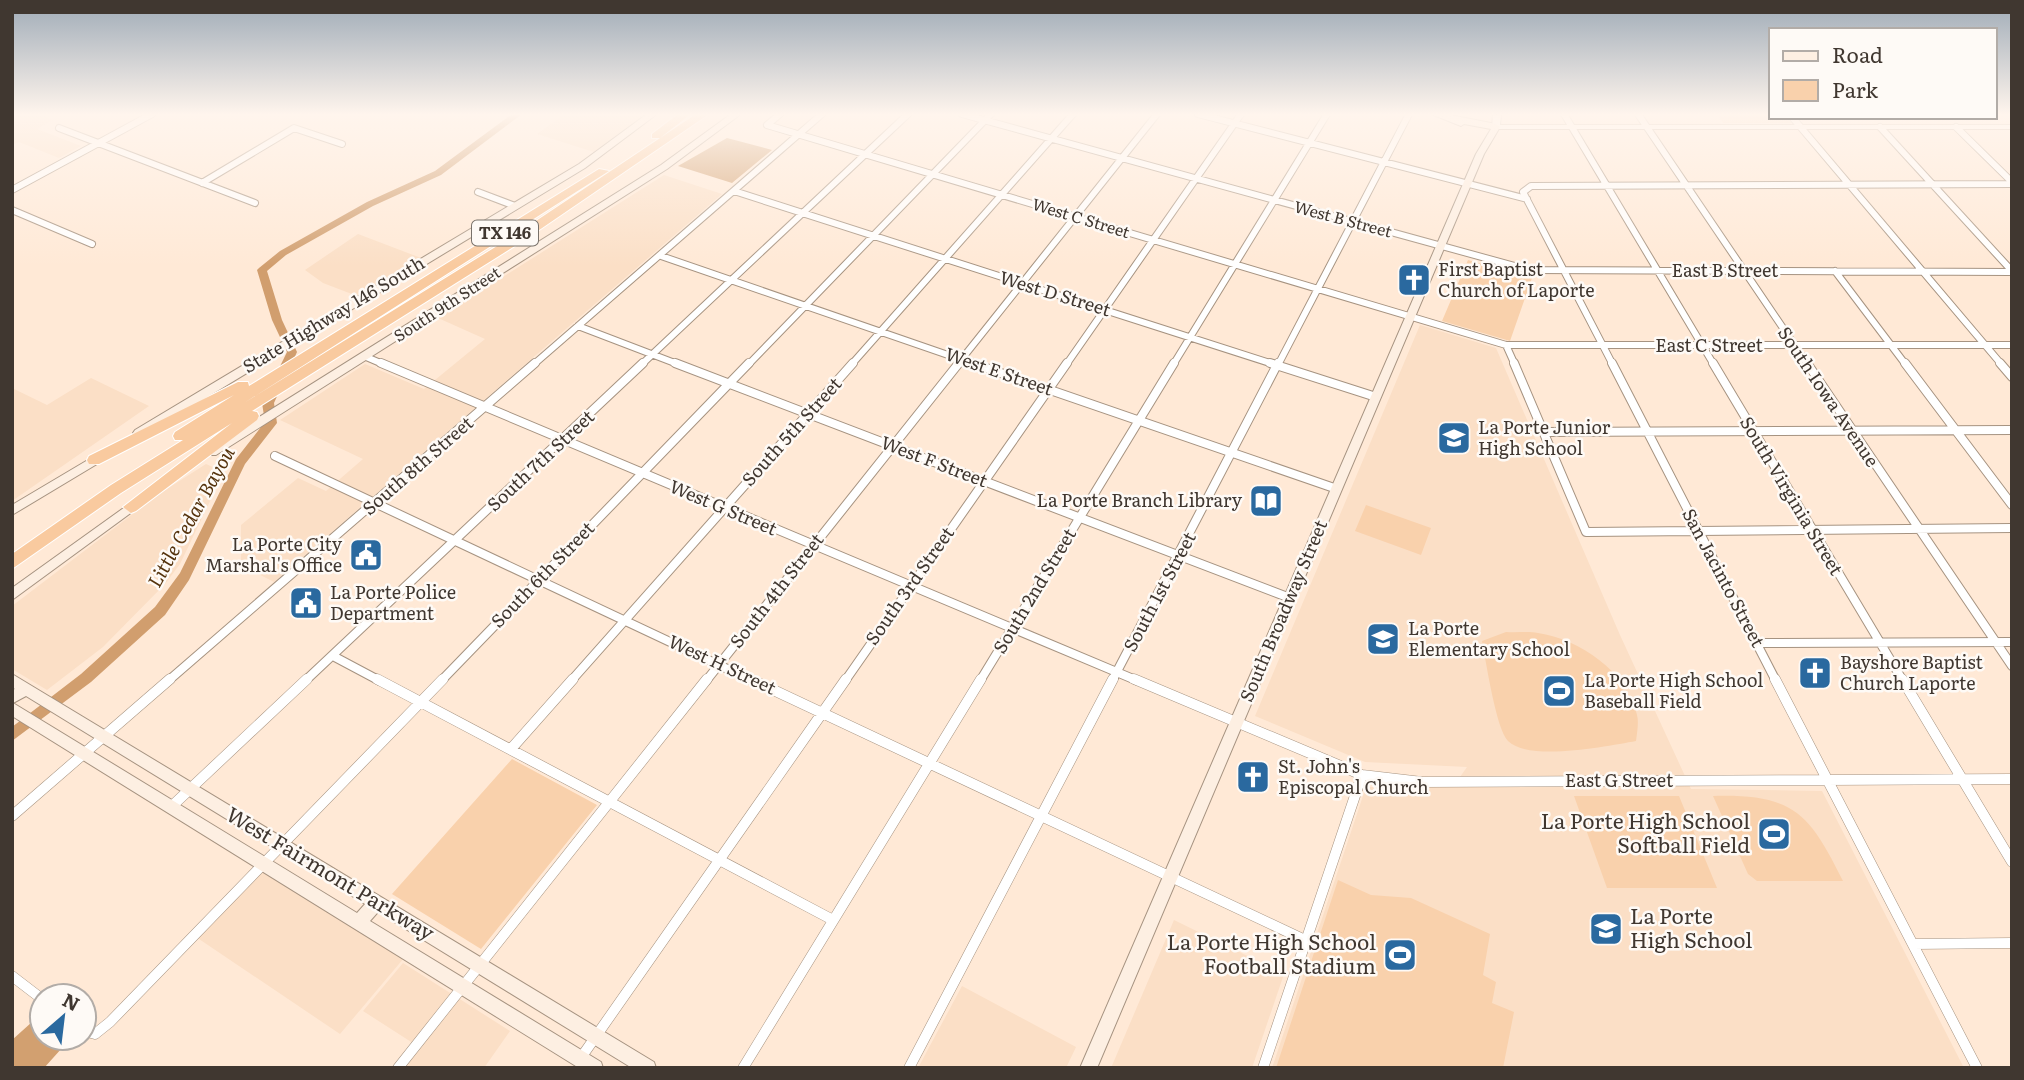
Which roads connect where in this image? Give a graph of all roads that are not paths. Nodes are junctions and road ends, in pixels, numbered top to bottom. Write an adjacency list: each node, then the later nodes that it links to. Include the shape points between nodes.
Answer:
1 (59, 164): 34 (street)
2 (152, 164): 27 (street)
3 (233, 164): 27 (street)
4 (582, 164): 41 (main road, State Highway 146 South)
5 (610, 164): 83 (highway, TX 146, via 308,353)
6 (625, 164): 83 (highway, TX 146, via 523,236 300,379)
7 (667, 164): 76 (main road, South 9th Street)
8 (765, 164): 35 (street, South 8th Street)
9 (857, 164): 43 (street, South 7th Street)
10 (900, 164): 25 (street, West C Street)
11 (942, 164): 25 (street, South 6th Street)
12 (1029, 164): 37 (street, South 5th Street)
13 (1116, 164): 44 (street, South 4th Street)
14 (1144, 164): 26 (street, West B Street)
15 (1207, 164): 26 (street, South 3rd Street)
16 (1297, 164): 38 (street, South 2nd Street)
17 (1384, 164): 45 (street, South 1st Street)
18 (1394, 164): 29 (street)
19 (1476, 164): 29 (main road, South Broadway Street)
20 (1592, 164): 32 (street, South Virginia Street)
21 (1670, 164): 33 (street, South Iowa Avenue)
22 (1832, 164): 30 (street)
23 (1914, 164): 31 (street)
24 (1993, 164): 28 (street)
25 (933, 174): 37 (street, West C Street); 46 (street, South 6th Street)
26 (1197, 179): 38 (street, West B Street); 47 (street, South 3rd Street)
27 (202, 183): 40 (street)
28 (2012, 183): 31 (street)
29 (1468, 184): 39 (street); 49 (main road, South Broadway Street)
30 (1849, 184): 31 (street); 33 (street); 57 (street)
31 (1932, 184): 58 (street)
32 (1604, 185): 33 (street); 39 (street, via 1531,186 1523,192); 54 (street, South Virginia Street)
33 (1684, 185): 55 (street, South Iowa Avenue)
34 (12, 190)
35 (734, 191): 43 (street, West D Street); 50 (street, South 8th Street)
36 (478, 192): 41 (street)
37 (1002, 195): 44 (street, West C Street); 51 (street, South 5th Street)
38 (1275, 200): 45 (street, West B Street); 52 (street, South 2nd Street)
39 (1527, 200): 53 (street, San Jacinto Street)
40 (254, 203)
41 (515, 205): 97 (main road, State Highway 146 South)
42 (12, 210): 48 (street)
43 (802, 214): 46 (street, West D Street); 59 (street, South 7th Street)
44 (1075, 216): 47 (street, West C Street); 60 (street, South 4th Street)
45 (1353, 222): 49 (street, West B Street); 61 (street, South 1st Street)
46 (872, 236): 51 (street, West D Street); 62 (street, South 6th Street)
47 (1154, 240): 52 (street, West C Street); 63 (street, South 3rd Street)
48 (92, 244)
49 (1441, 246): 53 (street, East B Street, via 1529,270); 64 (main road, South Broadway Street)
50 (661, 256): 59 (street, West E Street); 65 (street, South 8th Street)
51 (945, 260): 60 (street, West D Street); 66 (street, South 5th Street)
52 (1236, 264): 61 (street, West C Street); 67 (street, South 2nd Street)
53 (1564, 271): 54 (street, East B Street); 72 (street, San Jacinto Street)
54 (1655, 271): 55 (street, East B Street); 73 (street, South Virginia Street)
55 (1742, 271): 56 (street, East B Street); 74 (street, South Iowa Avenue)
56 (1835, 271): 57 (street, East B Street); 69 (street)
57 (1922, 271): 58 (street, East B Street); 70 (street)
58 (2012, 271)
59 (733, 280): 62 (street, West E Street); 75 (street, South 7th Street)
60 (1022, 284): 63 (street, West D Street); 77 (street, South 4th Street)
61 (1318, 289): 64 (street, West C Street); 78 (street, South 1st Street)
62 (805, 305): 66 (street, West E Street); 80 (street, South 6th Street)
63 (1104, 310): 67 (street, West D Street); 81 (street, South 3rd Street)
64 (1411, 316): 68 (street, East C Street); 82 (main road, South Broadway Street)
65 (578, 326): 75 (street, West F Street); 84 (street, South 8th Street)
66 (883, 332): 77 (street, West E Street); 85 (street, South 5th Street)
67 (1191, 337): 78 (street, West D Street); 86 (street, South 2nd Street)
68 (1506, 345): 72 (street, East C Street); 92 (street)
69 (1892, 345): 70 (street, East C Street); 74 (street, East C Street); 88 (street)
70 (1984, 345): 71 (street, East C Street); 79 (street)
71 (2012, 345)
72 (1602, 346): 73 (street, East C Street); 90 (street, San Jacinto Street)
73 (1700, 346): 74 (street, East C Street); 91 (street, South Virginia Street)
74 (1794, 347): 87 (street, South Iowa Avenue)
75 (653, 355): 80 (street, West F Street); 93 (street, South 7th Street)
76 (364, 356): 83 (main road, South 9th Street, via 295,400); 84 (street, West G Street)
77 (961, 359): 81 (street, West E Street); 94 (street, South 4th Street)
78 (1278, 365): 82 (street, West D Street); 95 (street, South 1st Street)
79 (2012, 377)
80 (729, 384): 85 (street, West F Street); 98 (street, South 6th Street)
81 (1048, 389): 86 (street, West E Street); 99 (street, South 3rd Street)
82 (1376, 397): 100 (main road, South Broadway Street)
83 (254, 402): 97 (highway); 103 (highway); 113 (highway, TX 146, via 116,476); 115 (highway, TX 146, via 116,489)
84 (484, 408): 93 (street, West G Street); 101 (street, South 8th Street)
85 (808, 414): 94 (street, West F Street); 104 (street, South 5th Street)
86 (1140, 421): 95 (street, West E Street); 106 (street, South 2nd Street)
87 (1850, 430): 88 (street); 91 (street); 107 (street, South Iowa Avenue)
88 (1955, 430): 89 (street); 102 (street)
89 (2012, 430)
90 (1647, 431): 91 (street); 92 (street); 110 (street, San Jacinto Street)
91 (1752, 431): 109 (street, South Virginia Street)
92 (1543, 432): 110 (street, via 1586,532)
93 (562, 440): 98 (street, West G Street); 111 (street, South 7th Street)
94 (891, 446): 99 (street, West F Street); 112 (street, South 4th Street)
95 (1233, 453): 100 (street, West E Street); 114 (street, South 1st Street)
96 (275, 456): 101 (street, West H Street)
97 (94, 460): 105 (main road, State Highway 146 South)
98 (641, 473): 104 (street, West G Street); 116 (street, South 6th Street)
99 (984, 481): 106 (street, West F Street); 117 (street, South 3rd Street)
100 (1337, 489): 119 (main road, South Broadway Street)
101 (377, 503): 111 (street, West H Street); 136 (street, South 8th Street)
102 (2012, 505)
103 (131, 507): 118 (main road)
104 (724, 508): 112 (street, West G Street); 120 (street, South 5th Street)
105 (12, 511)
106 (1080, 518): 114 (street, West F Street); 121 (street, South 2nd Street)
107 (1917, 528): 108 (street); 109 (street); 125 (street, South Iowa Avenue)
108 (2012, 528)
109 (1811, 529): 110 (street); 124 (street, South Virginia Street)
110 (1697, 530): 123 (street, San Jacinto Street)
111 (457, 540): 116 (street, West H Street); 126 (street, South 7th Street)
112 (813, 546): 117 (street, West G Street); 127 (street, South 4th Street)
113 (12, 550)
114 (1179, 556): 119 (street, West F Street); 129 (street, South 1st Street)
115 (12, 563)
116 (539, 579): 120 (street, West H Street); 132 (street, South 6th Street)
117 (909, 586): 121 (street, West G Street); 134 (street, South 3rd Street)
118 (12, 595)
119 (1290, 598): 135 (main road, South Broadway Street)
120 (626, 620): 127 (street, West H Street); 137 (street, South 5th Street)
121 (1012, 629): 129 (street, West G Street); 139 (street, South 2nd Street)
122 (2012, 642): 125 (street)
123 (1758, 643): 124 (street); 143 (street, San Jacinto Street)
124 (1880, 643): 125 (street); 141 (street, South Virginia Street)
125 (1996, 643): 128 (street, South Iowa Avenue)
126 (333, 656): 132 (street); 144 (street, South 7th Street)
127 (720, 664): 134 (street, West H Street); 145 (street, South 4th Street)
128 (2012, 666)
129 (1116, 673): 135 (street, West G Street); 147 (street, South 1st Street)
130 (12, 680): 131 (main road, West Fairmont Parkway)
131 (32, 692): 133 (main road); 136 (main road, West Fairmont Parkway)
132 (419, 702): 137 (street); 149 (street, South 6th Street)
133 (14, 706): 138 (main road, West Fairmont Parkway)
134 (822, 712): 139 (street, West H Street); 150 (street, South 3rd Street)
135 (1236, 723): 140 (street, East G Street); 153 (main road, South Broadway Street)
136 (104, 736): 138 (street, South 8th Street); 144 (main road, West Fairmont Parkway)
137 (511, 749): 145 (street)
138 (85, 753): 146 (main road, West Fairmont Parkway); 148 (street, South 8th Street)
139 (931, 762): 147 (street, West H Street); 155 (street, South 2nd Street)
140 (1362, 775): 143 (street, East G Street, via 1422,782); 157 (street)
141 (1961, 779): 142 (street, East G Street); 143 (street, East G Street); 151 (street, South Virginia Street)
142 (2012, 779)
143 (1827, 780): 159 (street, San Jacinto Street)
144 (191, 788): 146 (street, South 7th Street); 149 (main road, West Fairmont Parkway)
145 (609, 801): 150 (street); 160 (street, South 4th Street)
146 (172, 806): 152 (main road, West Fairmont Parkway)
147 (1042, 815): 153 (street, West H Street); 170 (street, South 1st Street)
148 (12, 816)
149 (280, 843): 152 (street, South 6th Street); 154 (main road, West Fairmont Parkway)
150 (719, 859): 155 (street); 165 (street, South 3rd Street)
151 (2012, 862)
152 (264, 863): 156 (main road, West Fairmont Parkway); 164 (street, South 6th Street)
153 (1169, 876): 157 (street, West H Street); 171 (main road, South Broadway Street)
154 (376, 902): 156 (main road); 160 (main road, West Fairmont Parkway)
155 (833, 920): 169 (street, South 2nd Street)
156 (359, 922): 162 (main road, West Fairmont Parkway)
157 (1307, 941): 172 (street)
158 (2012, 943): 159 (street)
159 (1914, 944): 173 (street, San Jacinto Street)
160 (479, 965): 162 (street, South 4th Street); 165 (main road, West Fairmont Parkway)
161 (12, 976): 163 (street)
162 (462, 986): 166 (main road, West Fairmont Parkway); 167 (street, South 4th Street)
163 (28, 988)
164 (98, 1025)
165 (595, 1035): 166 (street, South 3rd Street); 168 (main road, West Fairmont Parkway)
166 (587, 1063)
167 (398, 1068)
168 (648, 1068)
169 (743, 1068)
170 (909, 1068)
171 (1088, 1068)
172 (1263, 1068)
173 (1977, 1068)

